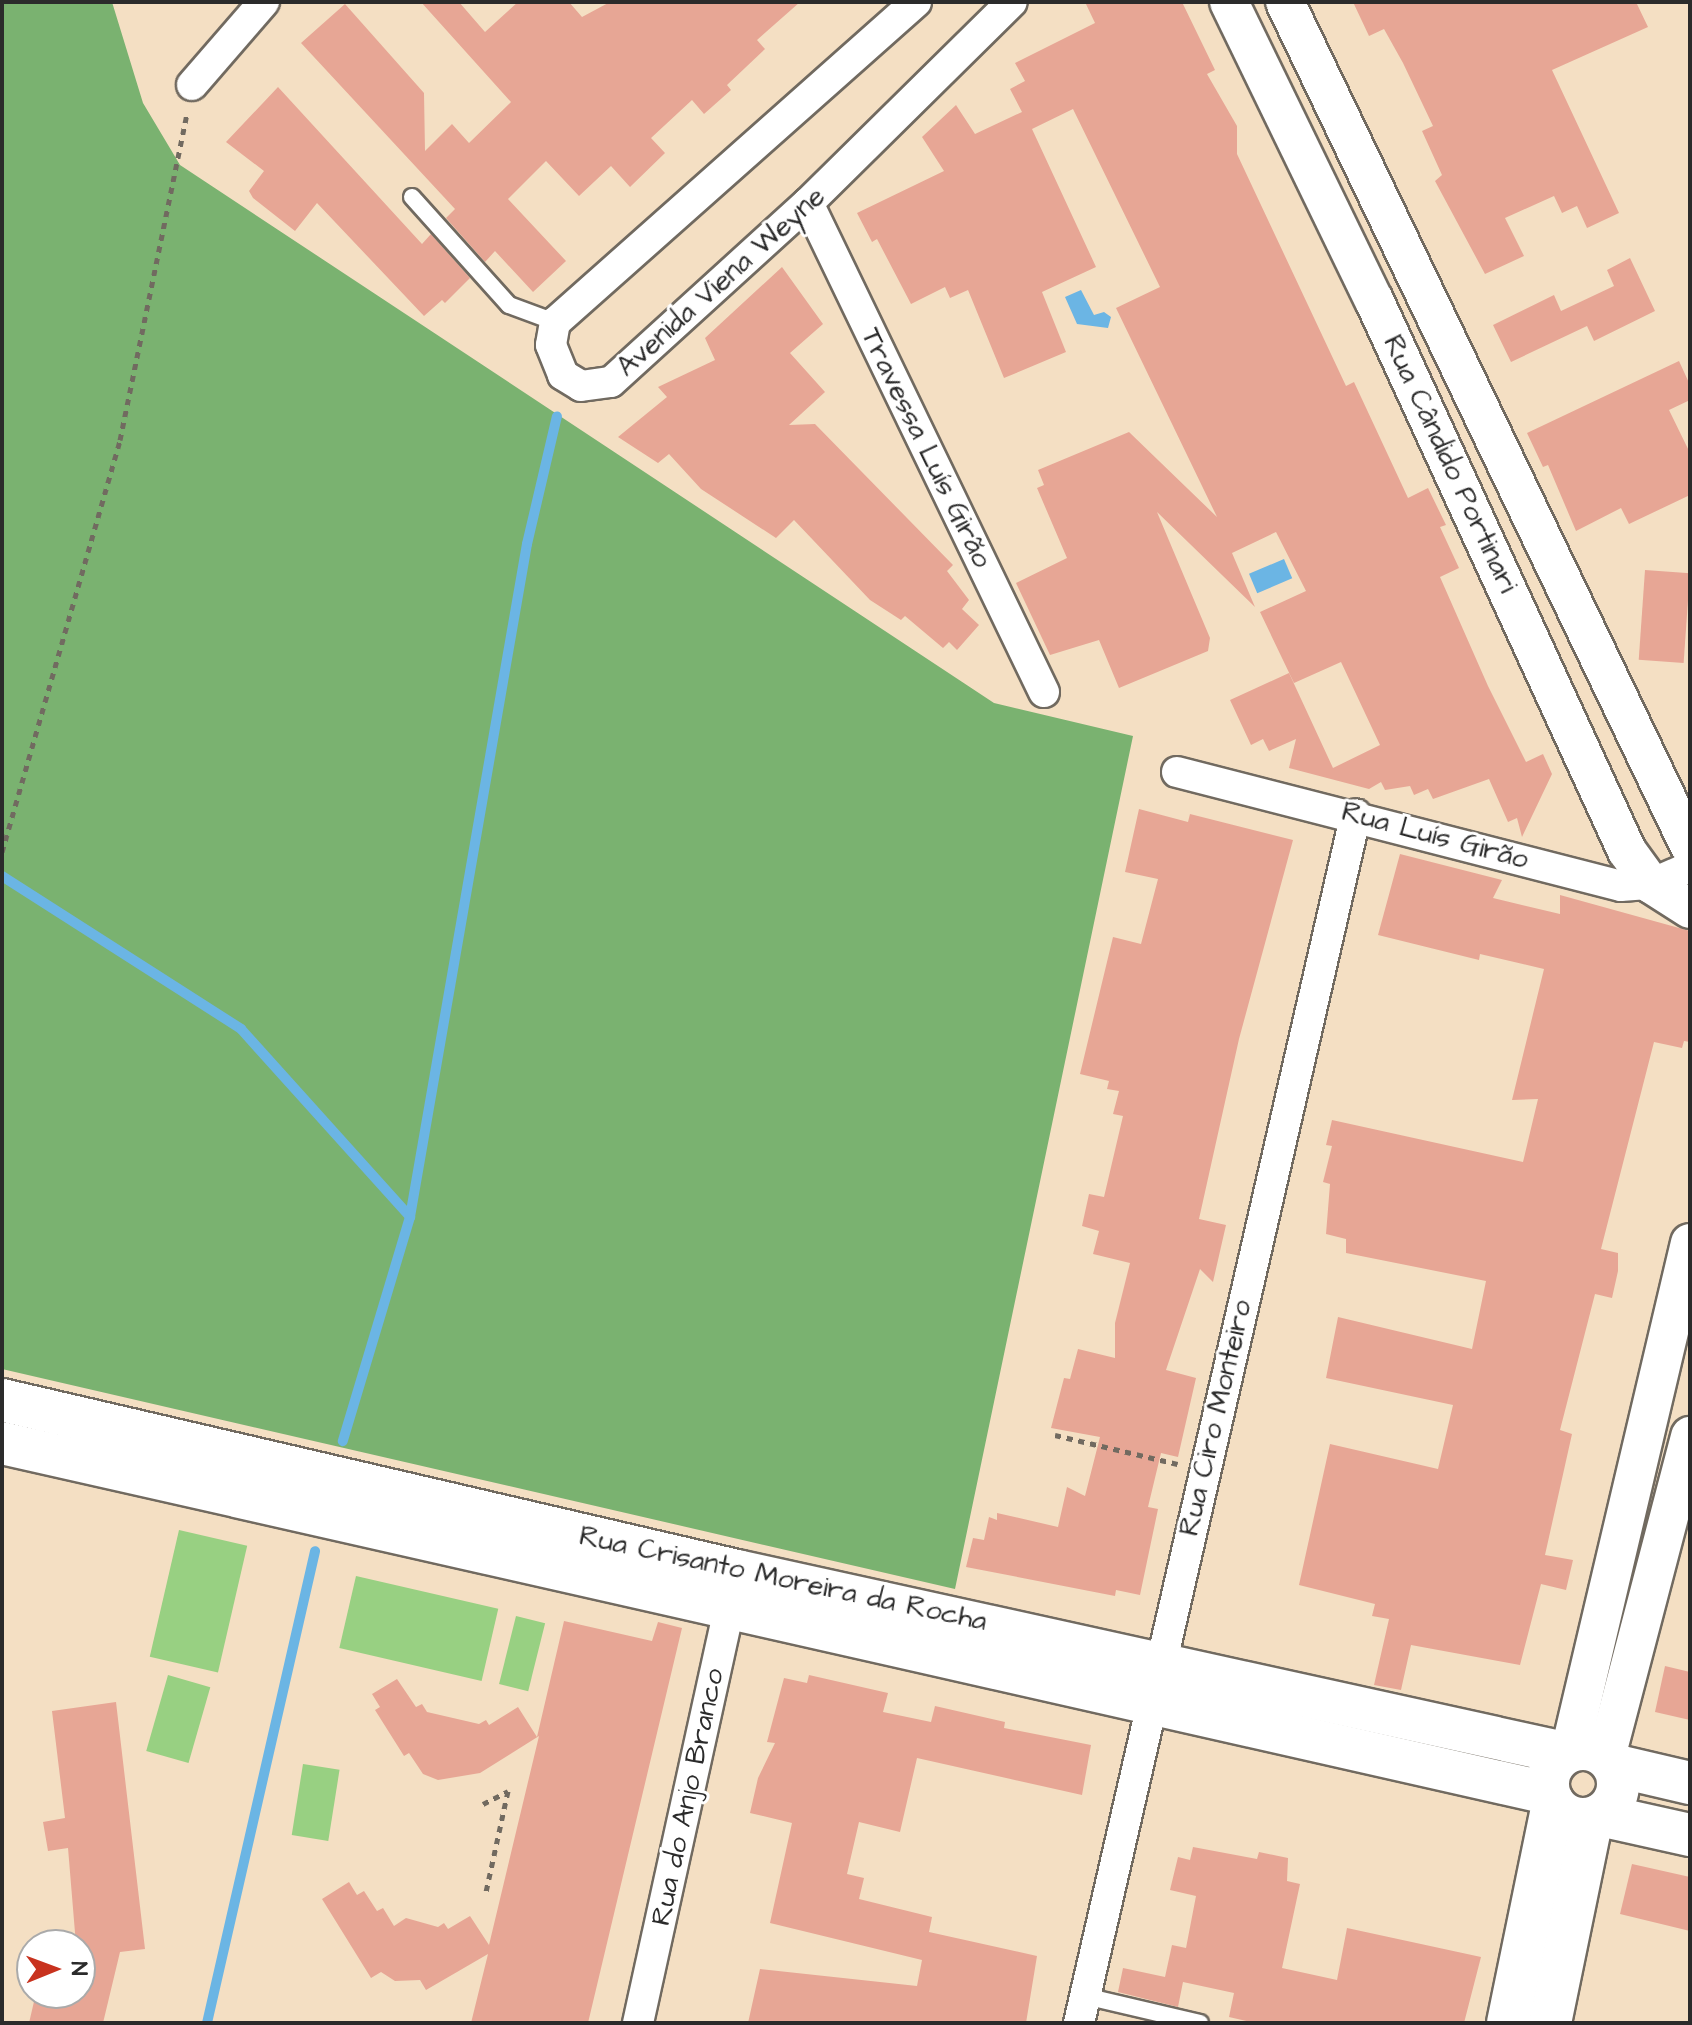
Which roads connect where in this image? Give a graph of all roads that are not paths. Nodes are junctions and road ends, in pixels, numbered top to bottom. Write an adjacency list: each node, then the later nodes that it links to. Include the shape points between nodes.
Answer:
1 (264, 2): 6 (street)
2 (916, 2): 11 (street)
3 (1012, 2): 8 (street, Avenida Viena Weyne)
4 (1229, 2): 10 (street, Rua Cândido Portinari)
5 (1285, 2): 9 (street, Rua Cândido Portinari)
6 (192, 85)
7 (412, 197): 11 (lane, via 509,305)
8 (808, 203): 11 (street, Avenida Viena Weyne, via 611,382 581,386 563,375 551,345); 12 (street, Travessa Luís Girão)
9 (1417, 280): 10 (street); 15 (street, Rua Cândido Portinari)
10 (1374, 300): 17 (street, Rua Cândido Portinari, via 1627,851)
11 (555, 322)
12 (1044, 692)
13 (1177, 772): 14 (street, Rua Luís Girão)
14 (1356, 814): 17 (street, Rua Luís Girão, via 1621,886); 24 (street, Rua Ciro Monteiro)
15 (1690, 847)
16 (1690, 867): 17 (street, Rua Luís Girão)
17 (1651, 884): 18 (street, Rua Cândido Portinari)
18 (1690, 909)
19 (1690, 1243): 26 (street, via 1634,1464)
20 (2, 1400): 23 (main road, Rua Crisanto Moreira da Rocha)
21 (1690, 1436): 26 (street)
22 (2, 1443): 23 (main road, Rua Crisanto Moreira da Rocha)
23 (733, 1590): 24 (main road, Rua Crisanto Moreira da Rocha); 25 (main road, Rua Crisanto Moreira da Rocha); 32 (street, Rua do Anjo Branco)
24 (1160, 1661): 25 (street, Rua Ciro Monteiro); 26 (main road, Rua Crisanto Moreira da Rocha)
25 (1150, 1706): 28 (main road, Rua Crisanto Moreira da Rocha); 31 (street, Rua Ciro Monteiro)
26 (1588, 1756): 27 (main road, Rua Crisanto Moreira da Rocha); 28 (main road, via 1551,1768); 29 (main road, via 1617,1792)
27 (1690, 1783)
28 (1551, 1798): 29 (main road, via 1570,1817); 34 (main road)
29 (1596, 1816): 30 (main road); 35 (main road)
30 (1690, 1835)
31 (1082, 2010): 33 (lane)
32 (638, 2023)
33 (1200, 2023)
34 (1508, 2023)
35 (1550, 2023)

